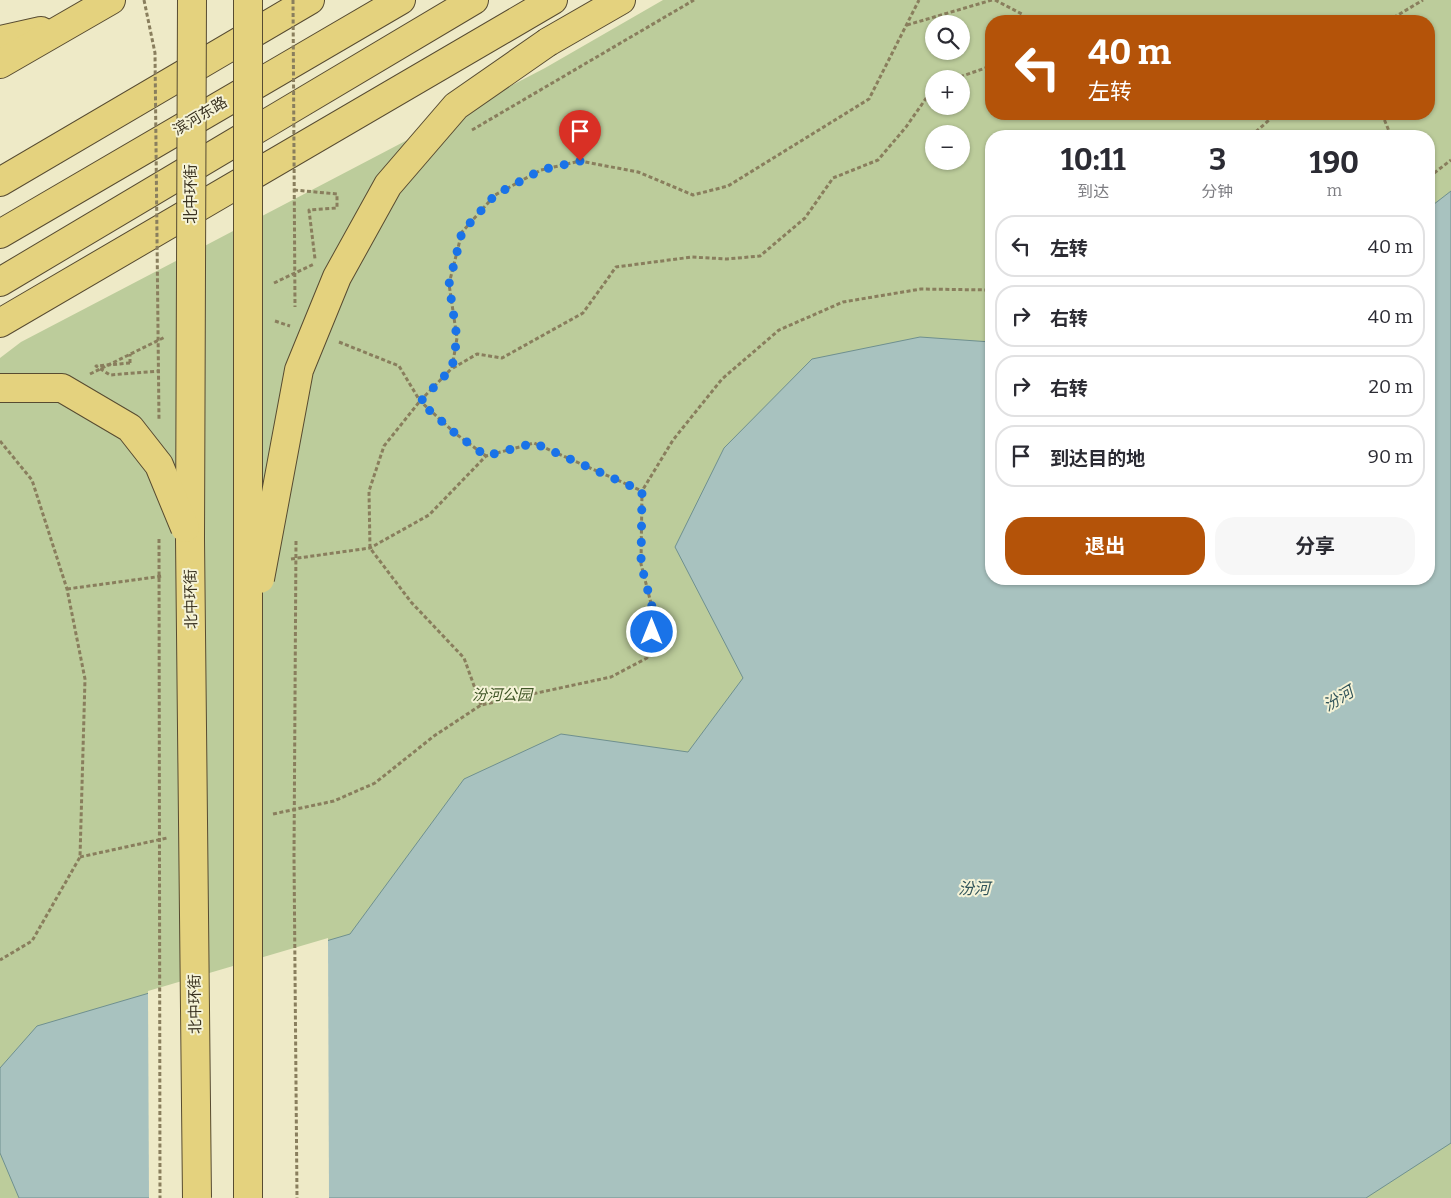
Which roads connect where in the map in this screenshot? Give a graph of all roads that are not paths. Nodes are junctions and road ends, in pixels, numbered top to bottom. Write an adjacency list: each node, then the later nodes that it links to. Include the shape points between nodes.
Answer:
1 (110, 0): 10 (highway)
2 (178, 0): 12 (highway, bridge)
3 (192, 0): 12 (highway, 北中环街, bridge)
4 (248, 0): 20 (highway, bridge)
5 (310, 0): 14 (highway)
6 (401, 0): 15 (highway, 滨河东路)
7 (474, 0): 16 (highway)
8 (553, 0): 17 (highway)
9 (621, 0): 20 (highway, bridge, via 548,42 456,106 388,185 337,276 299,370)
10 (67, 26): 11 (highway); 13 (highway)
11 (0, 40)
12 (192, 52): 19 (highway, 北中环街, bridge)
13 (0, 64)
14 (0, 182)
15 (0, 234)
16 (0, 282)
17 (0, 323)
18 (0, 388): 19 (highway, bridge, via 62,388 130,428 159,465)
19 (190, 539): 21 (highway, 北中环街, bridge)
20 (248, 636): 22 (highway, bridge)
21 (197, 1198)
22 (248, 1198)

